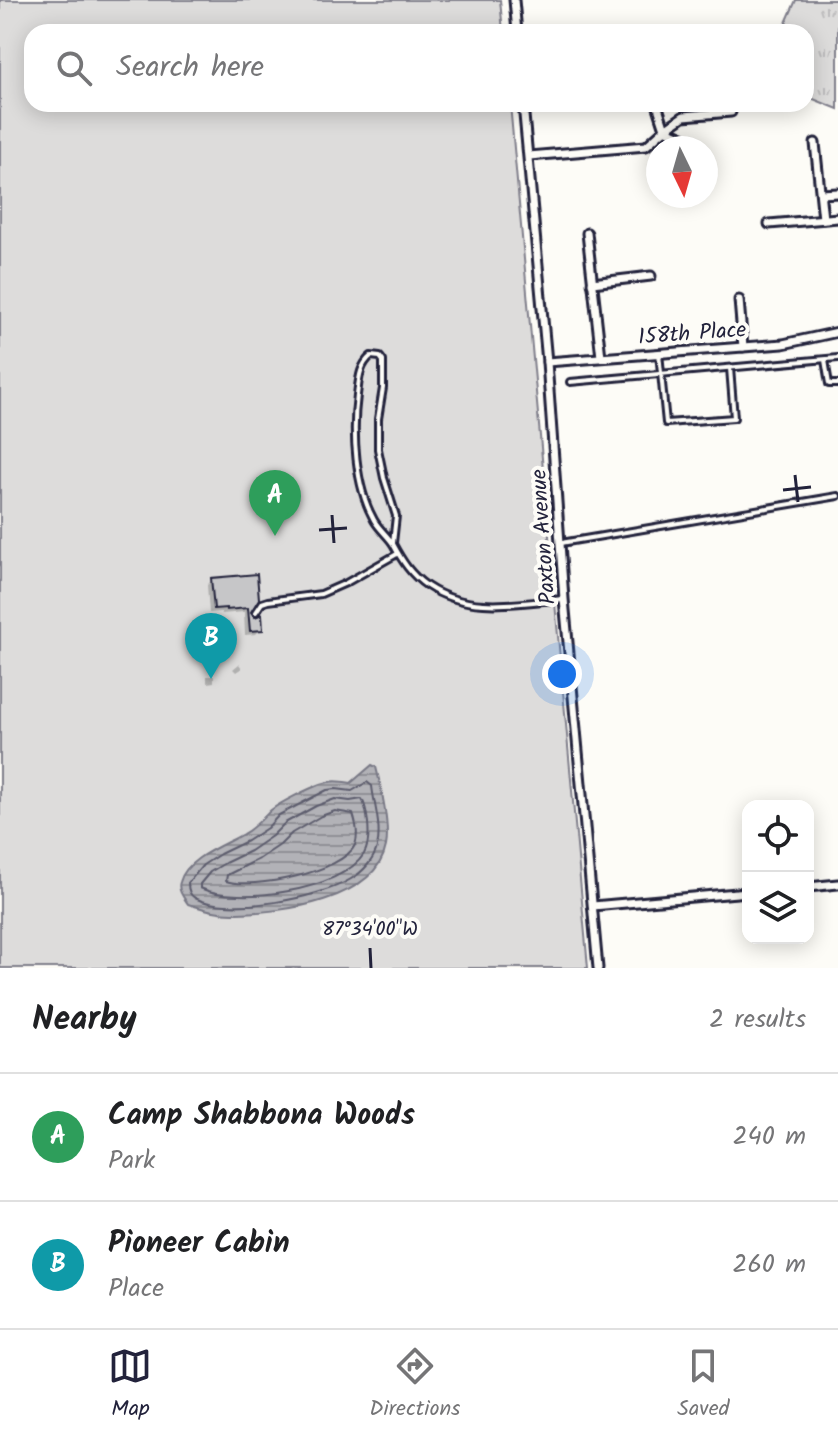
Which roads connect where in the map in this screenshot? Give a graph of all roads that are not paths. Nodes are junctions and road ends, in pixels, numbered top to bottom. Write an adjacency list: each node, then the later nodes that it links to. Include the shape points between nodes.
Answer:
1 (514, 0): 2 (street)
2 (516, 24)
3 (524, 112): 9 (street, Paxton Avenue)
4 (660, 112): 6 (street)
5 (731, 112): 6 (street, via 684,116)
6 (665, 129): 7 (street); 9 (street, via 646,146)
7 (681, 136)
8 (815, 143): 11 (street)
9 (529, 156): 25 (street, Paxton Avenue)
10 (838, 193): 11 (street)
11 (821, 194): 13 (street)
12 (838, 218): 13 (street)
13 (823, 219): 14 (street)
14 (769, 224)
15 (587, 233): 17 (street)
16 (651, 276): 17 (street)
17 (592, 283): 22 (street)
18 (739, 300): 20 (street)
19 (838, 332): 20 (street, 158th Place)
20 (743, 347): 21 (street, 158th Place)
21 (659, 353): 22 (street, 158th Place); 27 (lane)
22 (601, 357): 25 (street, 158th Place)
23 (838, 358): 24 (lane)
24 (825, 359): 26 (lane); 29 (lane, via 829,384)
25 (547, 362): 32 (street, Paxton Avenue)
26 (730, 368): 27 (lane); 27 (lane, via 734,418 666,423)
27 (661, 374): 28 (lane)
28 (570, 382)
29 (838, 384)
30 (838, 496): 32 (lane)
31 (393, 543): 31 (lane, via 396,516 378,449 383,361 377,356 361,367 355,445 368,506); 33 (lane)
32 (561, 543): 34 (street, Paxton Avenue)
33 (397, 554): 34 (lane, via 427,586 458,601 488,605); 35 (lane, via 332,590 268,601)
34 (564, 599): 39 (street, Paxton Avenue)
35 (256, 612)
36 (838, 884): 37 (street)
37 (814, 886)
38 (742, 893): 39 (street)
39 (593, 906): 40 (street, Paxton Avenue)
40 (598, 968)

